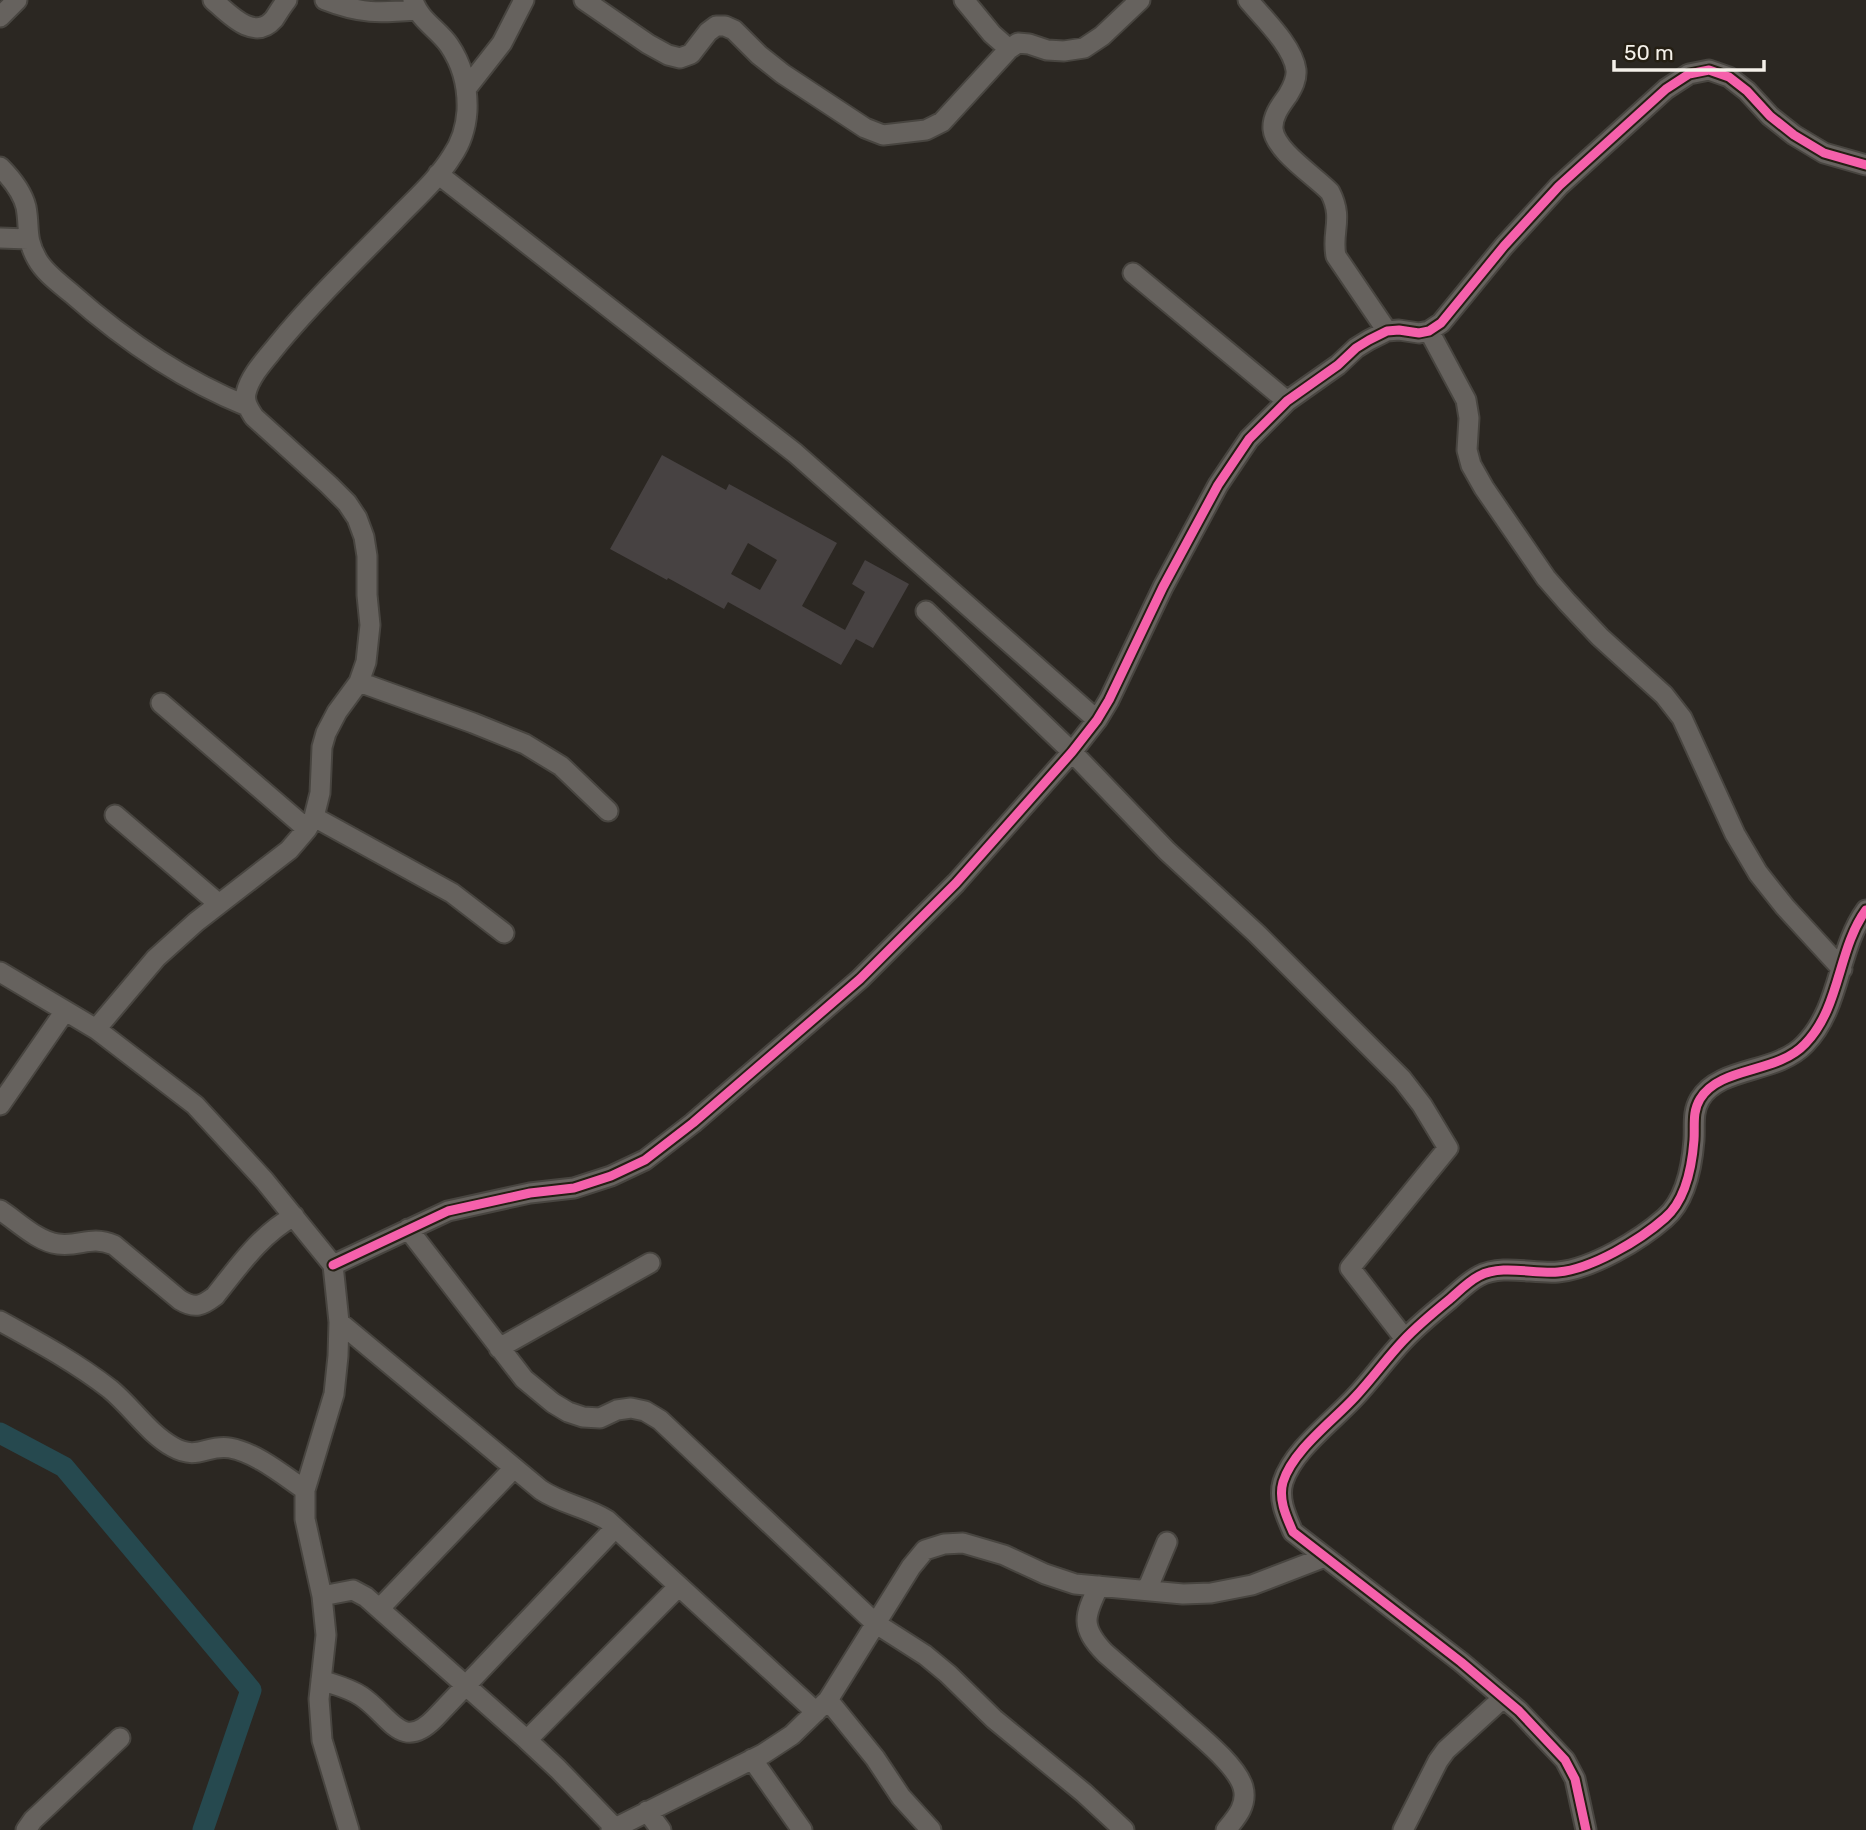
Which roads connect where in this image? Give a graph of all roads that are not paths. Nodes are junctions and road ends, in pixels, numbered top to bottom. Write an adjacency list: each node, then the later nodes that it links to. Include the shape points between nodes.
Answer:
1 (17, 0): 11 (street)
2 (213, 0): 3 (street, via 252,29 273,20)
3 (287, 0)
4 (325, 0): 10 (street, via 352,10 380,13)
5 (524, 0): 13 (street, via 502,43)
6 (584, 0): 12 (street, via 648,44 680,58 691,54 716,26 734,30 783,74 865,128 884,135 926,130 942,122)
7 (964, 0): 12 (street)
8 (1140, 0): 12 (street, via 1084,48 1047,50 1018,43)
9 (1248, 0): 20 (street, via 1282,41 1296,71 1294,85 1275,118 1275,136 1330,192 1338,216 1336,256)
10 (415, 5): 13 (street, via 449,45)
11 (0, 17)
12 (1009, 48)
13 (466, 89): 16 (street, via 463,135)
14 (1866, 165): 21 (street, via 1824,153 1794,135 1729,77 1709,71 1689,74 1666,89 1559,186 1441,323)
15 (0, 167): 18 (street, via 26,206)
16 (438, 174): 23 (street, via 287,333 253,378); 27 (street, via 794,453)
17 (0, 237): 18 (street)
18 (28, 239): 23 (street, via 51,275 108,325 194,383)
19 (1133, 273): 22 (street)
20 (1387, 331): 21 (street); 22 (street, via 1356,348)
21 (1429, 331): 35 (street, via 1466,400 1467,450 1484,488 1546,578 1682,718 1758,873)
22 (1287, 401): 27 (street, via 1249,439 1218,485)
23 (247, 406): 25 (street, via 357,518 367,556 370,625)
24 (926, 611): 28 (street)
25 (359, 682): 29 (street, via 525,744 561,766); 31 (street, via 326,733 320,793)
26 (161, 703): 31 (street)
27 (1097, 720): 28 (street)
28 (1072, 752): 42 (street, via 956,883 860,979 645,1160 574,1188 448,1211); 47 (street, via 1402,1079 1448,1148 1350,1268)
29 (608, 811)
30 (115, 815): 32 (street)
31 (310, 823): 32 (street, via 289,850); 34 (street, via 452,893)
32 (219, 904): 38 (street, via 156,958)
33 (1866, 910): 35 (street)
34 (504, 933)
35 (1842, 969): 47 (street, via 1833,999 1805,1045 1784,1059 1706,1089 1693,1120 1691,1167 1681,1196 1667,1216 1622,1249 1586,1266 1559,1272 1480,1275)
36 (0, 972): 37 (street)
37 (65, 1011): 38 (street); 39 (street)
38 (96, 1029): 41 (street, via 195,1105)
39 (0, 1105)
40 (0, 1210): 41 (street, via 56,1244 102,1240 114,1245 180,1300 198,1307 215,1296 262,1239)
41 (294, 1216): 44 (street)
42 (408, 1229): 44 (street); 48 (street)
43 (650, 1263): 48 (street)
44 (333, 1265): 46 (street)
45 (0, 1321): 50 (street, via 88,1373 170,1446 193,1454 227,1447 237,1450)
46 (338, 1322): 49 (street); 50 (street, via 334,1394)
47 (1405, 1339): 53 (street, via 1295,1459 1283,1483 1282,1507 1293,1532)
48 (499, 1348): 59 (street, via 524,1379 568,1412 600,1418 631,1408 660,1420)
49 (514, 1468): 51 (street, via 552,1497 597,1514); 58 (street)
50 (305, 1490): 57 (street, via 305,1519)
51 (615, 1528): 54 (street); 61 (street)
52 (1167, 1542): 56 (street)
53 (1325, 1557): 56 (street, via 1252,1585 1211,1593); 62 (street)
54 (679, 1586): 63 (street); 65 (street)
55 (1099, 1586): 56 (street); 59 (street, via 1075,1584 1004,1555 944,1544 925,1550); 75 (street, via 1087,1615 1091,1639 1239,1777 1244,1800)
56 (1147, 1590)
57 (322, 1596): 58 (street, via 353,1590); 60 (street, via 326,1635)
58 (380, 1608): 61 (street)
59 (875, 1623): 63 (street); 74 (street, via 948,1674)
60 (321, 1680): 61 (street, via 360,1695 401,1731 411,1734 428,1726); 70 (street, via 321,1740)
61 (467, 1685): 65 (street)
62 (1503, 1698): 76 (street, via 1442,1756); 77 (street, via 1565,1760 1575,1779)
63 (822, 1706): 66 (street, via 792,1735); 73 (street, via 874,1758)
64 (120, 1738): 69 (street)
65 (527, 1740): 68 (street)
66 (752, 1759): 67 (street); 72 (street)
67 (647, 1811): 68 (street); 71 (street)
68 (613, 1829)
69 (26, 1830)
70 (349, 1830)
71 (661, 1830)
72 (802, 1830)
73 (931, 1830)
74 (1125, 1830)
75 (1226, 1830)
76 (1403, 1830)
77 (1586, 1830)

